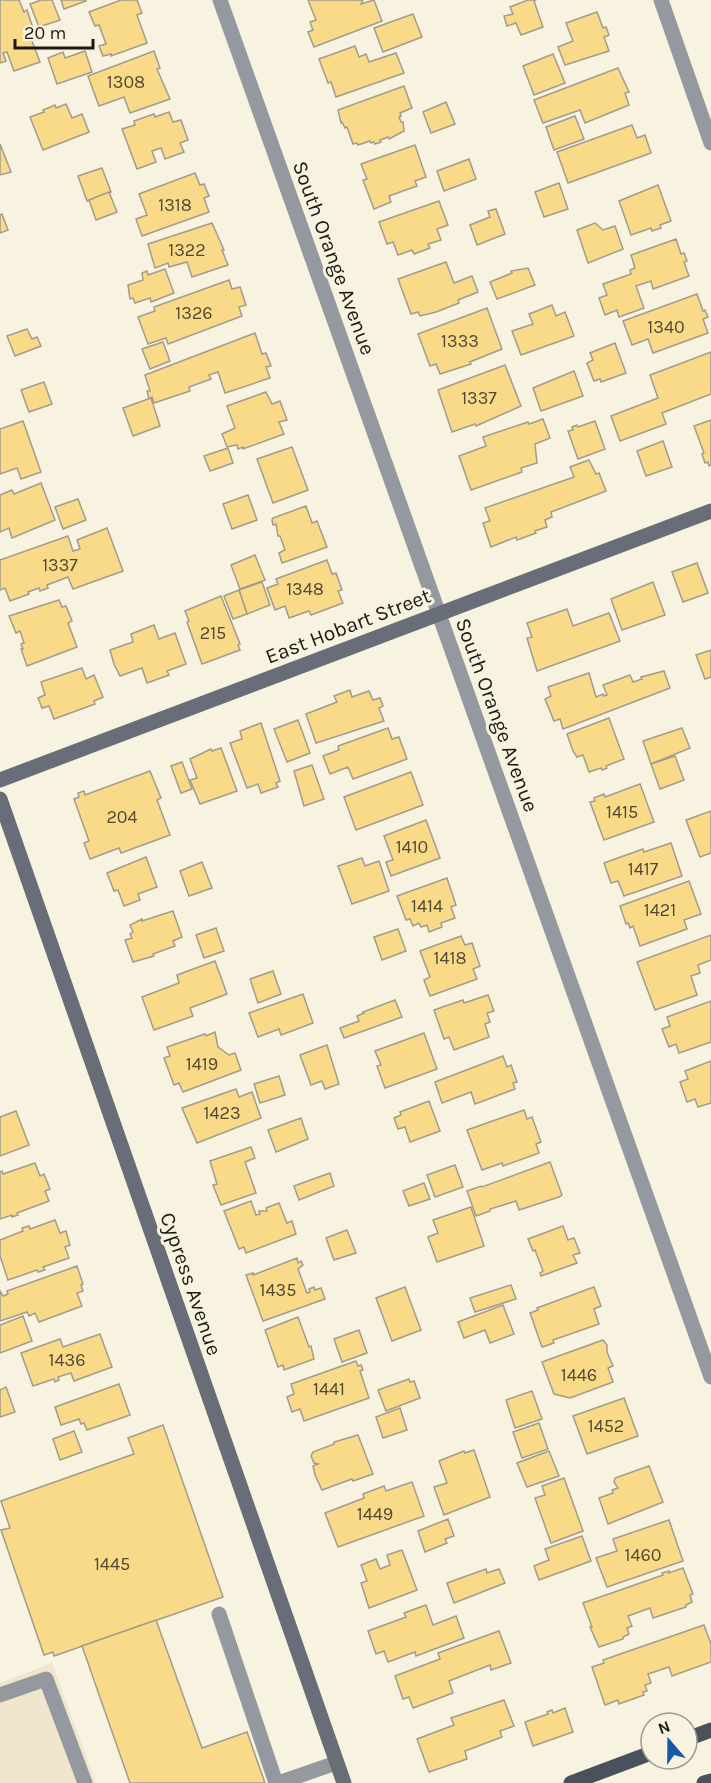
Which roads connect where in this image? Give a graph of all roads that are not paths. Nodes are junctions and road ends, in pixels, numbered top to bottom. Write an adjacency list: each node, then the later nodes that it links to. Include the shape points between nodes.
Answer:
1 (220, 0): 5 (street, South Orange Avenue)
2 (661, 0): 3 (street)
3 (711, 143)
4 (711, 511): 5 (street, East Hobart Street)
5 (439, 614): 6 (street, East Hobart Street); 8 (street, South Orange Avenue)
6 (0, 780)
7 (0, 799): 12 (street, Cypress Avenue)
8 (711, 1377)
9 (219, 1614): 15 (street)
10 (0, 1695): 14 (street, via 46,1679)
11 (639, 1758): 17 (main road)
12 (336, 1763): 15 (street); 16 (street, Cypress Avenue)
13 (711, 1781): 18 (main road)
14 (85, 1783)
15 (277, 1783)
16 (344, 1783)
17 (571, 1783)
18 (704, 1783)

